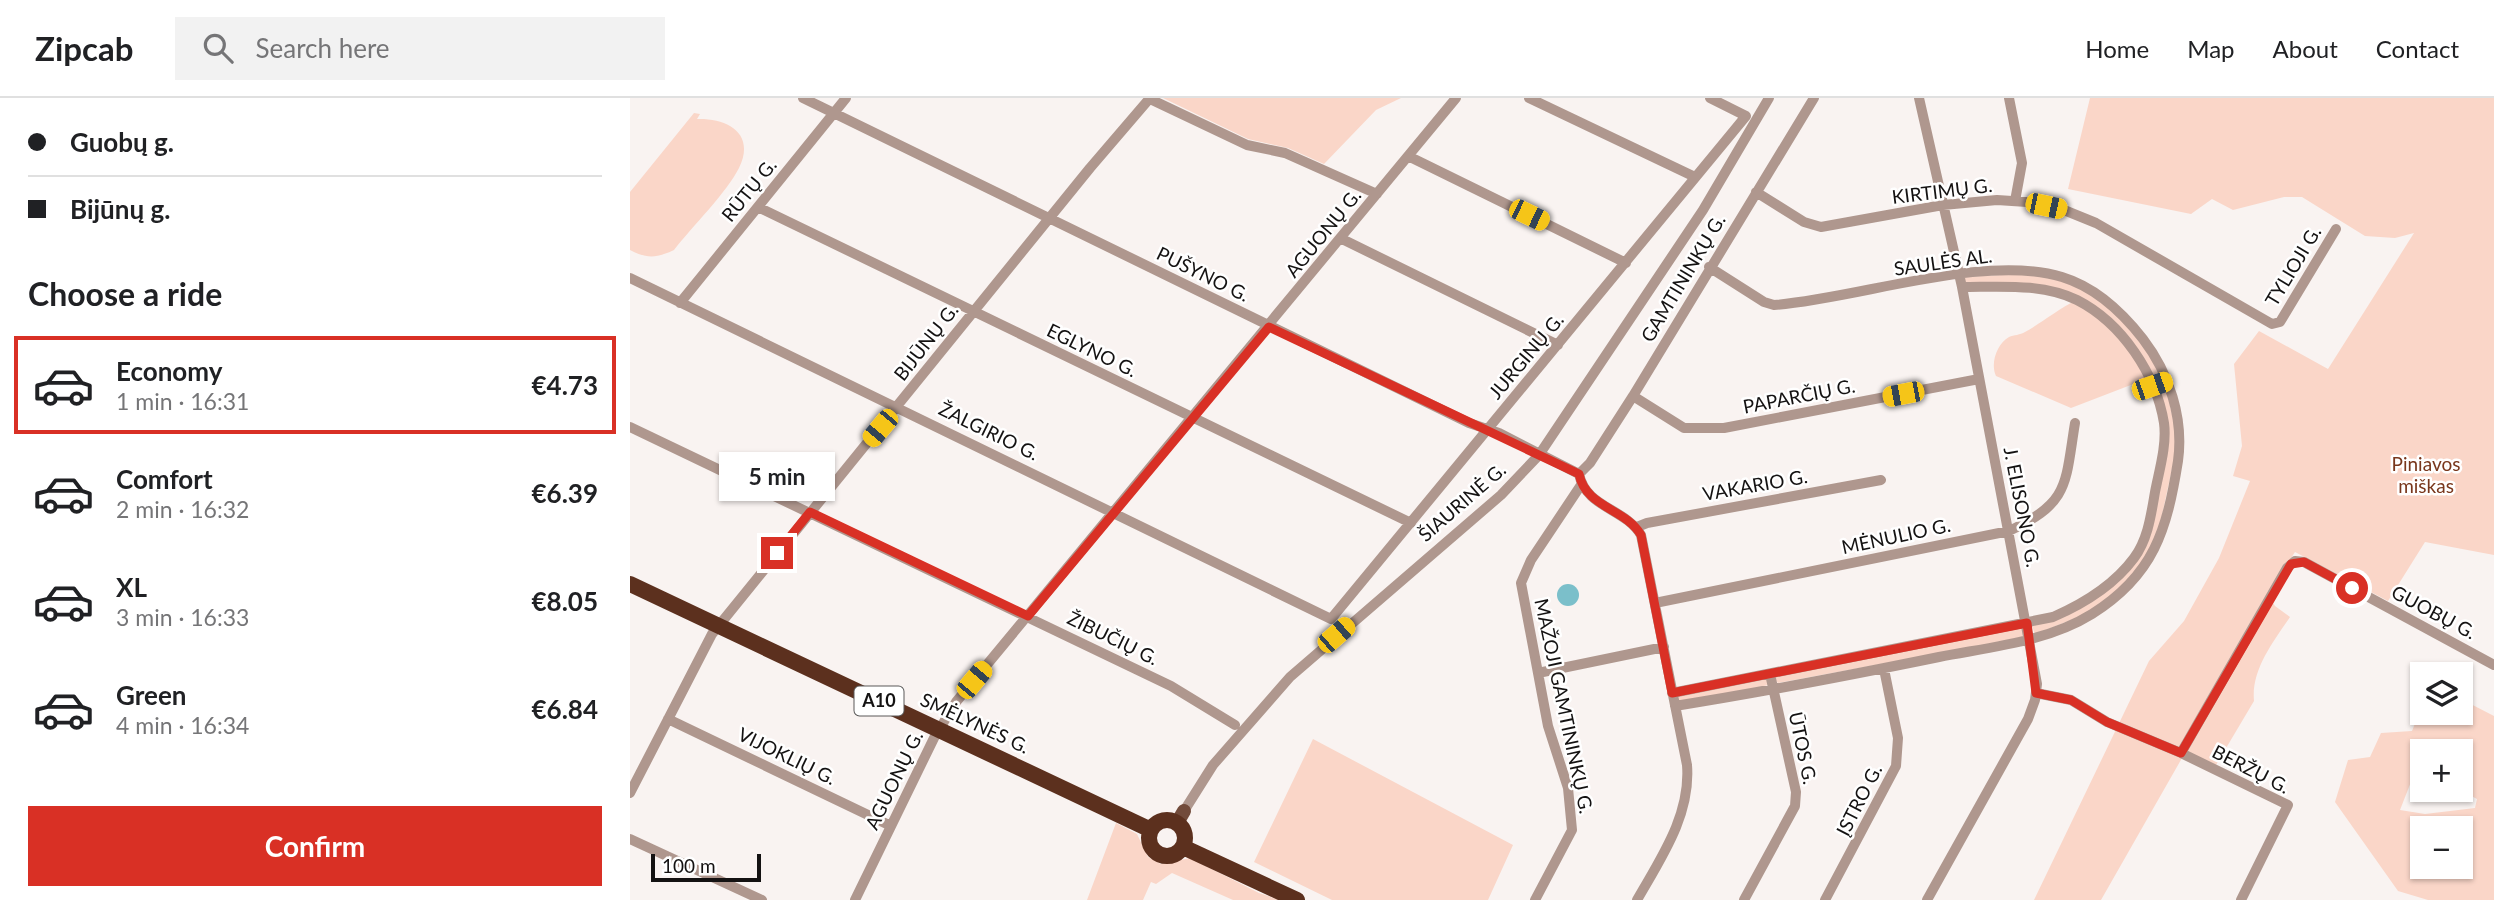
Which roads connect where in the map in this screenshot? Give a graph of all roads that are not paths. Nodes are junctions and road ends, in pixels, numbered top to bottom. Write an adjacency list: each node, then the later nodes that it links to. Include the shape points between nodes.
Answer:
1 (803, 98): 11 (street, PUŠYNO G.)
2 (846, 98): 11 (street, RŪTŲ G.)
3 (1150, 98): 15 (street, via 1247,145 1285,153); 19 (street, BIJŪNŲ G.)
4 (1456, 98): 12 (street, AGUONŲ G.)
5 (1529, 98): 13 (street)
6 (1710, 98): 13 (street, JURGINŲ G., via 1746,116)
7 (1769, 98): 41 (street, ŠIAURINĖ G., via 1703,210)
8 (1814, 98): 14 (street, GAMTININKŲ G.)
9 (1919, 98): 17 (street, J. ELISONO G.)
10 (2009, 98): 16 (street, via 2022,163)
11 (834, 112): 18 (street, RŪTŲ G.); 19 (street, PUŠYNO G.)
12 (1408, 156): 15 (street, AGUONŲ G.); 22 (street)
13 (1695, 177): 22 (street, JURGINŲ G.)
14 (1756, 192): 17 (street, KIRTIMŲ G., via 1804,222 1821,227); 23 (street, GAMTININKŲ G.)
15 (1377, 194): 21 (street, AGUONŲ G.)
16 (2015, 201): 17 (street, KIRTIMŲ G.); 29 (street, KIRTIMŲ G., via 2064,210 2096,223 2265,322)
17 (1943, 205): 24 (street, J. ELISONO G.)
18 (758, 207): 27 (street, RŪTŲ G.); 28 (street, EGLYNO G.)
19 (1050, 220): 28 (street, BIJŪNŲ G.); 30 (street, PUŠYNO G.)
20 (2336, 229): 29 (street, TYLIOJI G.)
21 (1340, 238): 30 (street, AGUONŲ G.); 31 (street)
22 (1626, 263): 31 (street, JURGINŲ G.)
23 (1709, 267): 24 (street, SAULĖS AL., via 1774,305); 35 (street, GAMTININKŲ G.)
24 (1959, 274): 26 (street, J. ELISONO G.); 33 (street, SAULĖS AL., via 1999,271 2063,277 2125,316)
25 (630, 278): 27 (street, ŽALGIRIO G.)
26 (1962, 287): 32 (street, J. ELISONO G.); 34 (street, SAULĖS AL., via 2044,289 2077,300 2114,326 2144,366)
27 (680, 303): 36 (street, ŽALGIRIO G.)
28 (974, 311): 36 (street, BIJŪNŲ G.); 37 (street, EGLYNO G.)
29 (2280, 322)
30 (1269, 327): 37 (street, AGUONŲ G.); 40 (street, PUŠYNO G.)
31 (1558, 345): 40 (street, JURGINŲ G.)
32 (1979, 379): 35 (street, PAPARČIŲ G., via 1724,428 1684,428); 48 (street, J. ELISONO G.)
33 (2167, 381): 34 (street); 55 (street, SAULĖS AL., via 2180,442 2158,547 2112,600 2066,627)
34 (2152, 386): 53 (street, SAULĖS AL., via 2164,440 2145,539 2121,572 2087,600 2053,617)
35 (1633, 396): 42 (street, GAMTININKŲ G.)
36 (898, 406): 44 (street, BIJŪNŲ G.); 45 (street, ŽALGIRIO G.)
37 (1193, 419): 45 (street, AGUONŲ G.); 46 (street, EGLYNO G.)
38 (2075, 423): 48 (street, MĖNULIO G., via 2065,480 2057,497 2043,514)
39 (630, 426): 44 (street, ŽIBUČIŲ G.)
40 (1487, 430): 41 (street, PUŠYNO G.); 46 (street, JURGINŲ G.)
41 (1539, 455): 42 (street, PUŠYNO G.); 70 (street, ŠIAURINĖ G., via 1501,495 1290,677 1213,765)
42 (1580, 480): 47 (street, PUŠYNO G., via 1596,501); 59 (street, MAŽOJI GAMTININKŲ G., via 1521,583)
43 (1881, 480): 47 (street, VAKARIO G.)
44 (810, 512): 51 (street, ŽIBUČIŲ G.); 54 (street, BIJŪNŲ G.)
45 (1114, 512): 51 (street, AGUONŲ G.); 52 (street, ŽALGIRIO G.)
46 (1411, 523): 52 (street, JURGINŲ G.)
47 (1637, 527): 50 (street)
48 (2009, 531): 50 (street, MĖNULIO G.); 53 (street, J. ELISONO G.)
49 (630, 584): 54 (highway, SMĖLYNĖS G. / A10)
50 (1655, 603): 56 (street)
51 (1028, 616): 66 (street, ŽIBUČIŲ G., via 1171,686); 67 (street, AGUONŲ G.)
52 (1331, 619)
53 (2027, 623): 55 (street, J. ELISONO G.); 60 (street, SAULĖS AL.)
54 (718, 626): 65 (street, BIJŪNŲ G.); 67 (highway, SMĖLYNĖS G. / A10)
55 (2030, 639): 58 (street, SAULĖS AL.); 63 (street, J. ELISONO G.)
56 (1664, 647): 59 (street); 62 (street)
57 (2494, 665): 68 (street, GUOBŲ G., via 2295,561)
58 (1884, 669): 61 (street, SAULĖS AL.); 81 (street, ĮSTRO G., via 1898,738 1896,766)
59 (1538, 673): 78 (street, MAŽOJI GAMTININKŲ G., via 1548,726 1568,788 1572,830)
60 (1770, 674): 61 (street, ŪTOS G.); 62 (street, SAULĖS AL.)
61 (1773, 690): 64 (street, SAULĖS AL.); 80 (street, ŪTOS G., via 1796,792 1795,806)
62 (1672, 693): 64 (street)
63 (2036, 693): 68 (street, via 2071,700 2107,722); 82 (street, J. ELISONO G., via 2028,719)
64 (1675, 706): 79 (street, via 1687,765 1686,797 1674,831)
65 (668, 719): 69 (street, BIJŪNŲ G.); 71 (street, VIJOKLIŲ G.)
66 (1235, 725)
67 (939, 729): 71 (street, AGUONŲ G.); 72 (highway, SMĖLYNĖS G. / A10)
68 (2181, 753): 83 (street, BERŽŲ G., via 2288,805)
69 (630, 793)
70 (1181, 817): 72 (highway, via 1163,820); 74 (highway)
71 (891, 826): 76 (street, AGUONŲ G.)
72 (1151, 830): 74 (highway, via 1149,843 1157,854 1169,857)
73 (630, 839): 75 (street)
74 (1183, 847): 77 (highway)
75 (762, 900)
76 (855, 900)
77 (1297, 900)
78 (1535, 900)
79 (1637, 900)
80 (1744, 900)
81 (1825, 900)
82 (1927, 900)
83 (2241, 900)

